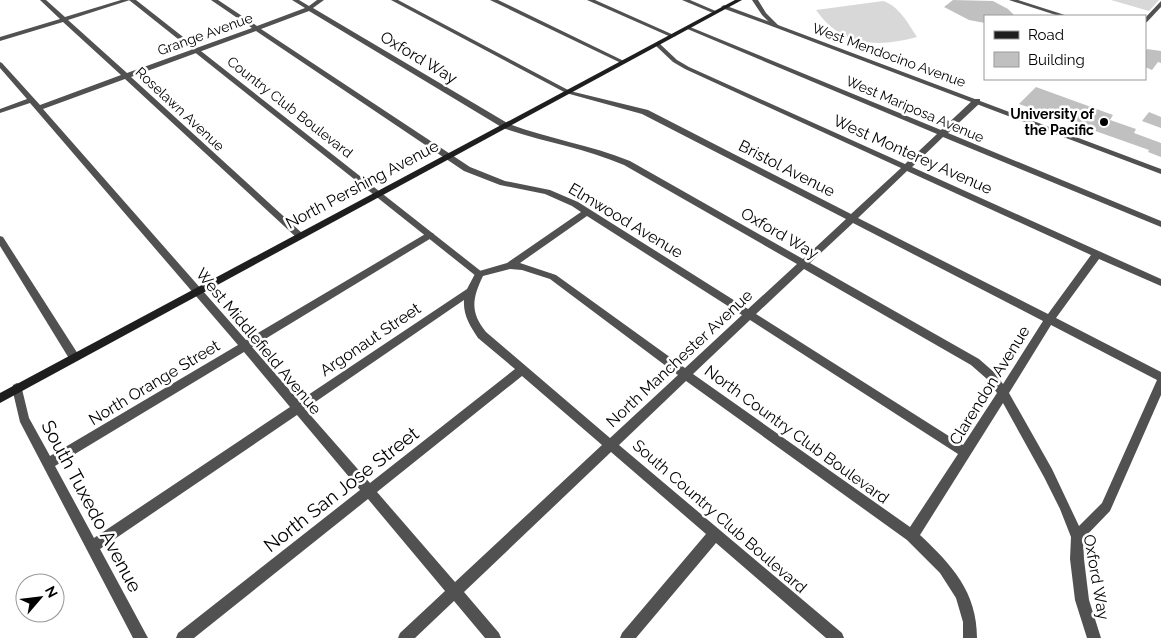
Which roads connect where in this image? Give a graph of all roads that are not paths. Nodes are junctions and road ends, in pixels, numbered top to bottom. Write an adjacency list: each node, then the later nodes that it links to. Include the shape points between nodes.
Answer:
1 (43, 0): 19 (street, Roselawn Avenue)
2 (127, 0): 19 (street)
3 (132, 0): 27 (street, Country Club Boulevard)
4 (214, 0): 23 (street, Elmwood Avenue)
5 (296, 0): 16 (street, Oxford Way)
6 (322, 0): 16 (street, Grange Avenue)
7 (394, 0): 31 (street, Bristol Avenue)
8 (493, 0): 28 (street)
9 (590, 0): 24 (street)
10 (685, 0): 17 (street)
11 (739, 0): 15 (main road, North Pershing Avenue)
12 (755, 0): 21 (street, West Mendocino Avenue)
13 (1012, 0): 18 (street)
14 (1161, 3): 20 (street)
15 (724, 7): 17 (main road, North Pershing Avenue); 21 (street, West Mendocino Avenue)
16 (309, 8): 23 (street, Grange Avenue); 35 (street, Oxford Way)
17 (715, 12): 22 (main road, North Pershing Avenue)
18 (1062, 15)
19 (64, 19): 25 (street); 30 (street, Roselawn Avenue)
20 (1146, 20)
21 (776, 26): 32 (street, West Mendocino Avenue)
22 (688, 28): 24 (main road, North Pershing Avenue); 36 (street, West Mariposa Avenue)
23 (256, 29): 27 (street, Grange Avenue); 37 (street, Elmwood Avenue)
24 (673, 36): 26 (main road, North Pershing Avenue)
25 (0, 39)
26 (657, 44): 28 (main road, North Pershing Avenue); 38 (street, West Monterey Avenue, via 686,68)
27 (196, 50): 30 (street, Grange Avenue); 40 (street, Country Club Boulevard)
28 (623, 62): 31 (main road, North Pershing Avenue)
29 (0, 64): 33 (street, West Middlefield Avenue)
30 (126, 76): 33 (street, Grange Avenue); 45 (street, Roselawn Avenue)
31 (568, 92): 35 (main road, North Pershing Avenue); 42 (street, Bristol Avenue, via 640,110)
32 (976, 101): 36 (street, North Manchester Avenue); 39 (street, West Mendocino Avenue)
33 (35, 104): 34 (street, Grange Avenue); 52 (street, West Middlefield Avenue)
34 (0, 111)
35 (506, 126): 37 (main road, North Pershing Avenue); 48 (street, Oxford Way, via 611,155)
36 (941, 133): 38 (street, North Manchester Avenue); 43 (street, West Mariposa Avenue)
37 (446, 158): 40 (main road, North Pershing Avenue); 41 (street, Elmwood Avenue, via 491,180 559,196)
38 (905, 168): 42 (street, North Manchester Avenue); 47 (street, West Monterey Avenue)
39 (1161, 172)
40 (378, 194): 44 (street, Country Club Boulevard); 45 (main road, North Pershing Avenue)
41 (587, 212): 49 (street); 54 (street, Elmwood Avenue)
42 (852, 218): 48 (street, North Manchester Avenue); 55 (street, Bristol Avenue)
43 (1161, 224)
44 (430, 235): 50 (street, Country Club Boulevard); 56 (street, North Orange Street)
45 (300, 236): 52 (main road, North Pershing Avenue)
46 (0, 239): 57 (street)
47 (1097, 254): 51 (street, West Monterey Avenue); 55 (street, Clarendon Avenue)
48 (804, 263): 54 (street, North Manchester Avenue); 63 (street, Oxford Way, via 962,352 991,376)
49 (510, 266): 50 (street); 59 (street, North Country Club Boulevard, via 524,267 553,277)
50 (479, 274): 53 (street)
51 (1161, 283)
52 (198, 290): 56 (street, West Middlefield Avenue); 57 (main road, North Pershing Avenue)
53 (471, 291): 58 (street, South Country Club Boulevard, via 467,305 470,320); 65 (street, Argonaut Street)
54 (749, 314): 59 (street, North Manchester Avenue); 67 (street, Elmwood Avenue)
55 (1050, 319): 60 (street, Bristol Avenue); 63 (street, Clarendon Avenue)
56 (243, 346): 65 (street, West Middlefield Avenue); 68 (street, North Orange Street)
57 (74, 356): 62 (main road, North Pershing Avenue)
58 (522, 370): 66 (street, South Country Club Boulevard); 69 (street, North San Jose Street)
59 (686, 374): 66 (street, North Manchester Avenue); 71 (street, North Country Club Boulevard)
60 (1161, 377)
61 (1161, 383): 72 (street, via 1106,507)
62 (17, 388): 64 (main road, North Pershing Avenue); 68 (street, South Tuxedo Avenue, via 24,419)
63 (1003, 393): 67 (street, Clarendon Avenue); 72 (street, Oxford Way, via 1048,473)
64 (0, 398)
65 (297, 409): 69 (street, West Middlefield Avenue); 73 (street, Argonaut Street)
66 (611, 444): 70 (street, South Country Club Boulevard); 74 (street, North Manchester Avenue)
67 (966, 453): 71 (street, Clarendon Avenue)
68 (49, 463): 73 (street, South Tuxedo Avenue)
69 (368, 492): 74 (street, West Middlefield Avenue); 76 (street, North San Jose Street)
70 (715, 534): 79 (street); 80 (street, South Country Club Boulevard)
71 (912, 536): 81 (street, North Country Club Boulevard, via 936,558 955,582 967,608)
72 (1077, 536): 82 (street, Oxford Way, via 1082,600)
73 (92, 546): 75 (street, South Tuxedo Avenue)
74 (454, 591): 77 (street, North Manchester Avenue); 78 (street, West Middlefield Avenue)
75 (141, 638)
76 (183, 638)
77 (404, 638)
78 (494, 638)
79 (627, 638)
80 (837, 638)
81 (970, 638)
82 (1094, 638)

